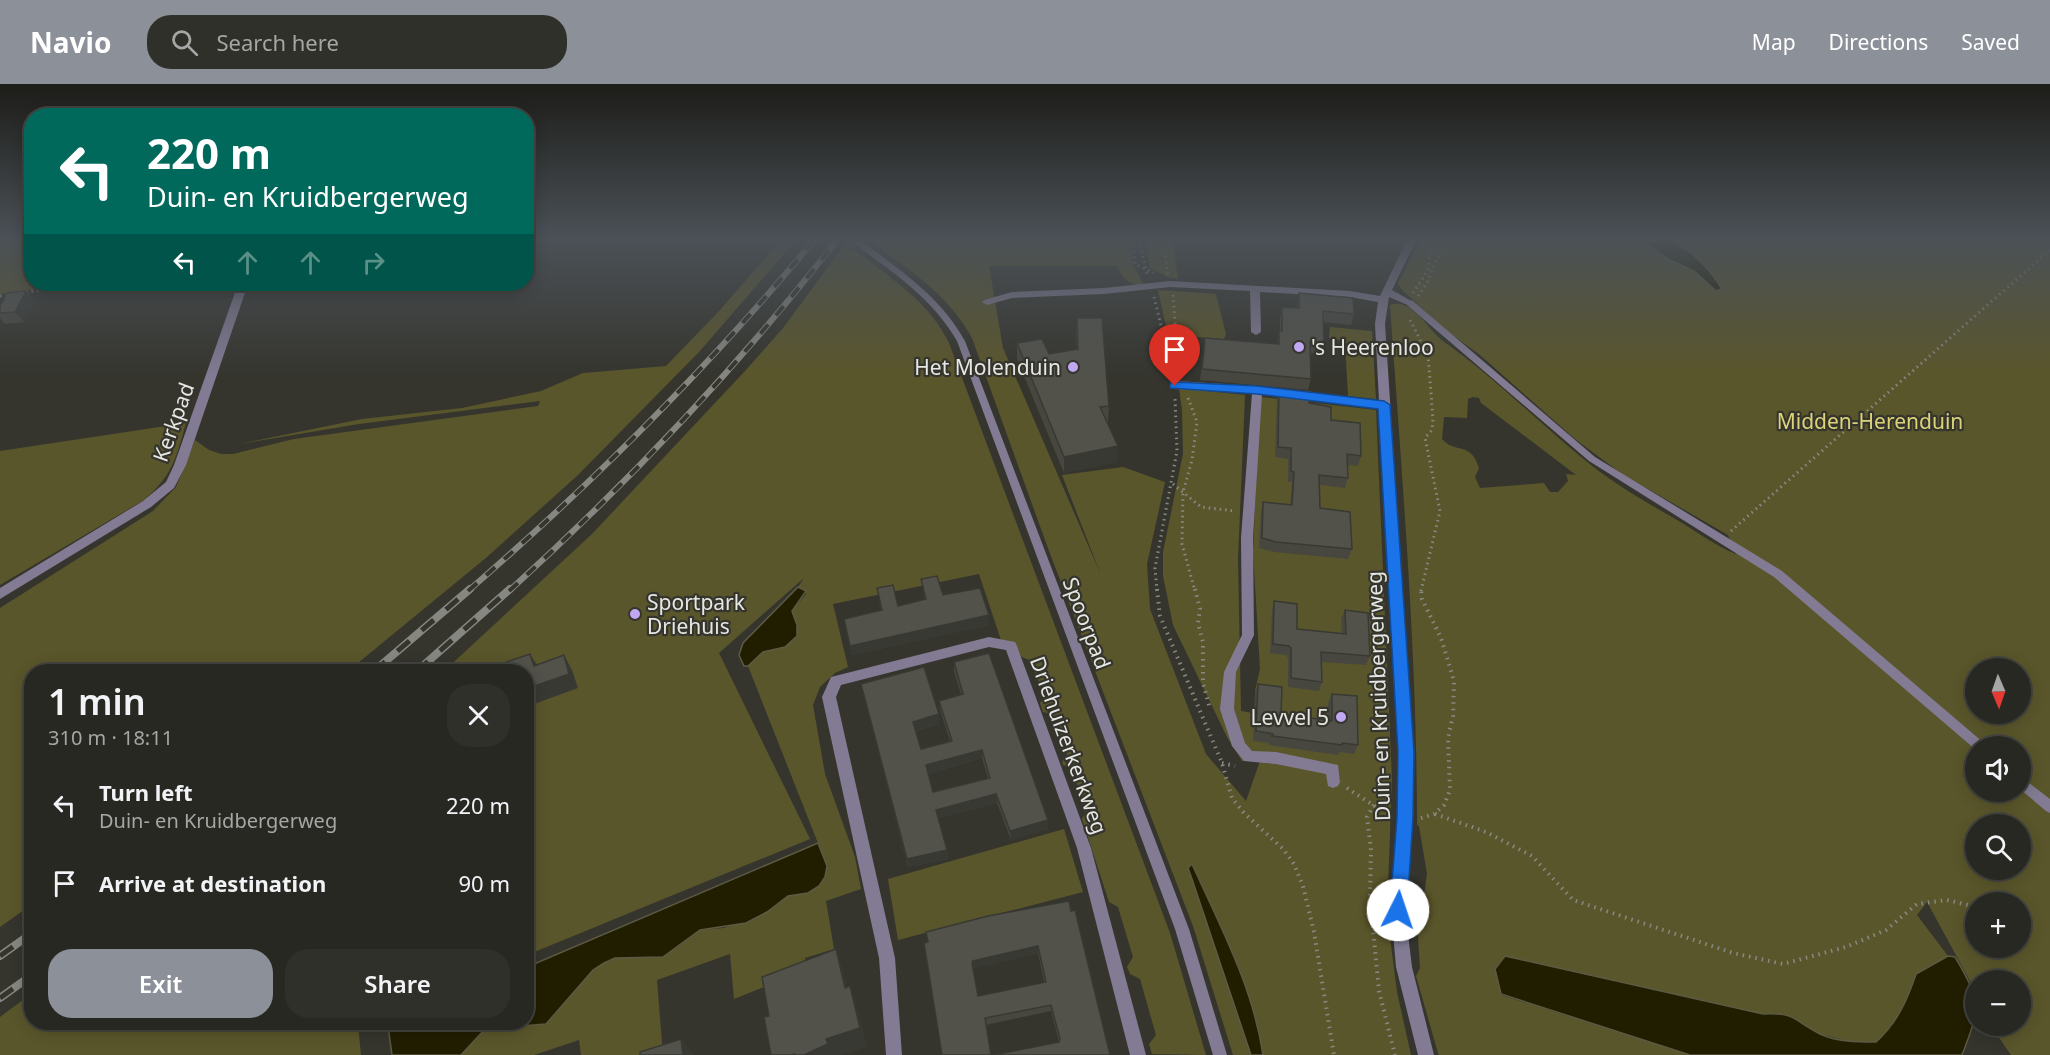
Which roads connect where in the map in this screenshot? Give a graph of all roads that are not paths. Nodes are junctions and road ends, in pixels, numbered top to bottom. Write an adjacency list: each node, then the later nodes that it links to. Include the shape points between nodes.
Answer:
1 (913, 285): 21 (lane, Spoorpad, via 933,301 961,341 1182,929)
2 (1149, 285): 9 (street, via 1012,295)
3 (1198, 285): 5 (street)
4 (1390, 285): 7 (street, Duin- en Kruidbergerweg)
5 (1255, 288): 7 (street); 10 (street)
6 (241, 291): 14 (street, Kerkpad, via 170,485 147,504)
7 (1385, 296): 8 (street); 13 (street, Duin- en Kruidbergerweg, via 1380,324)
8 (1408, 301): 15 (lane, via 1592,459 1778,574)
9 (987, 302)
10 (1256, 332)
11 (1179, 386): 12 (street)
12 (1257, 390): 13 (street); 16 (street, via 1249,513 1248,635 1230,672 1230,723 1239,746 1249,757 1334,769)
13 (1384, 405): 22 (street, Duin- en Kruidbergerweg, via 1406,752 1398,910 1404,967)
14 (0, 594)
15 (1967, 736)
16 (1333, 782)
17 (2031, 791): 18 (lane)
18 (2050, 807)
19 (894, 1055): 20 (street, Driehuizerkerkweg, via 887,958 829,697 836,681 989,642 1011,646 1024,679 1084,848)
20 (1138, 1055)
21 (1220, 1055)
22 (1426, 1055)

